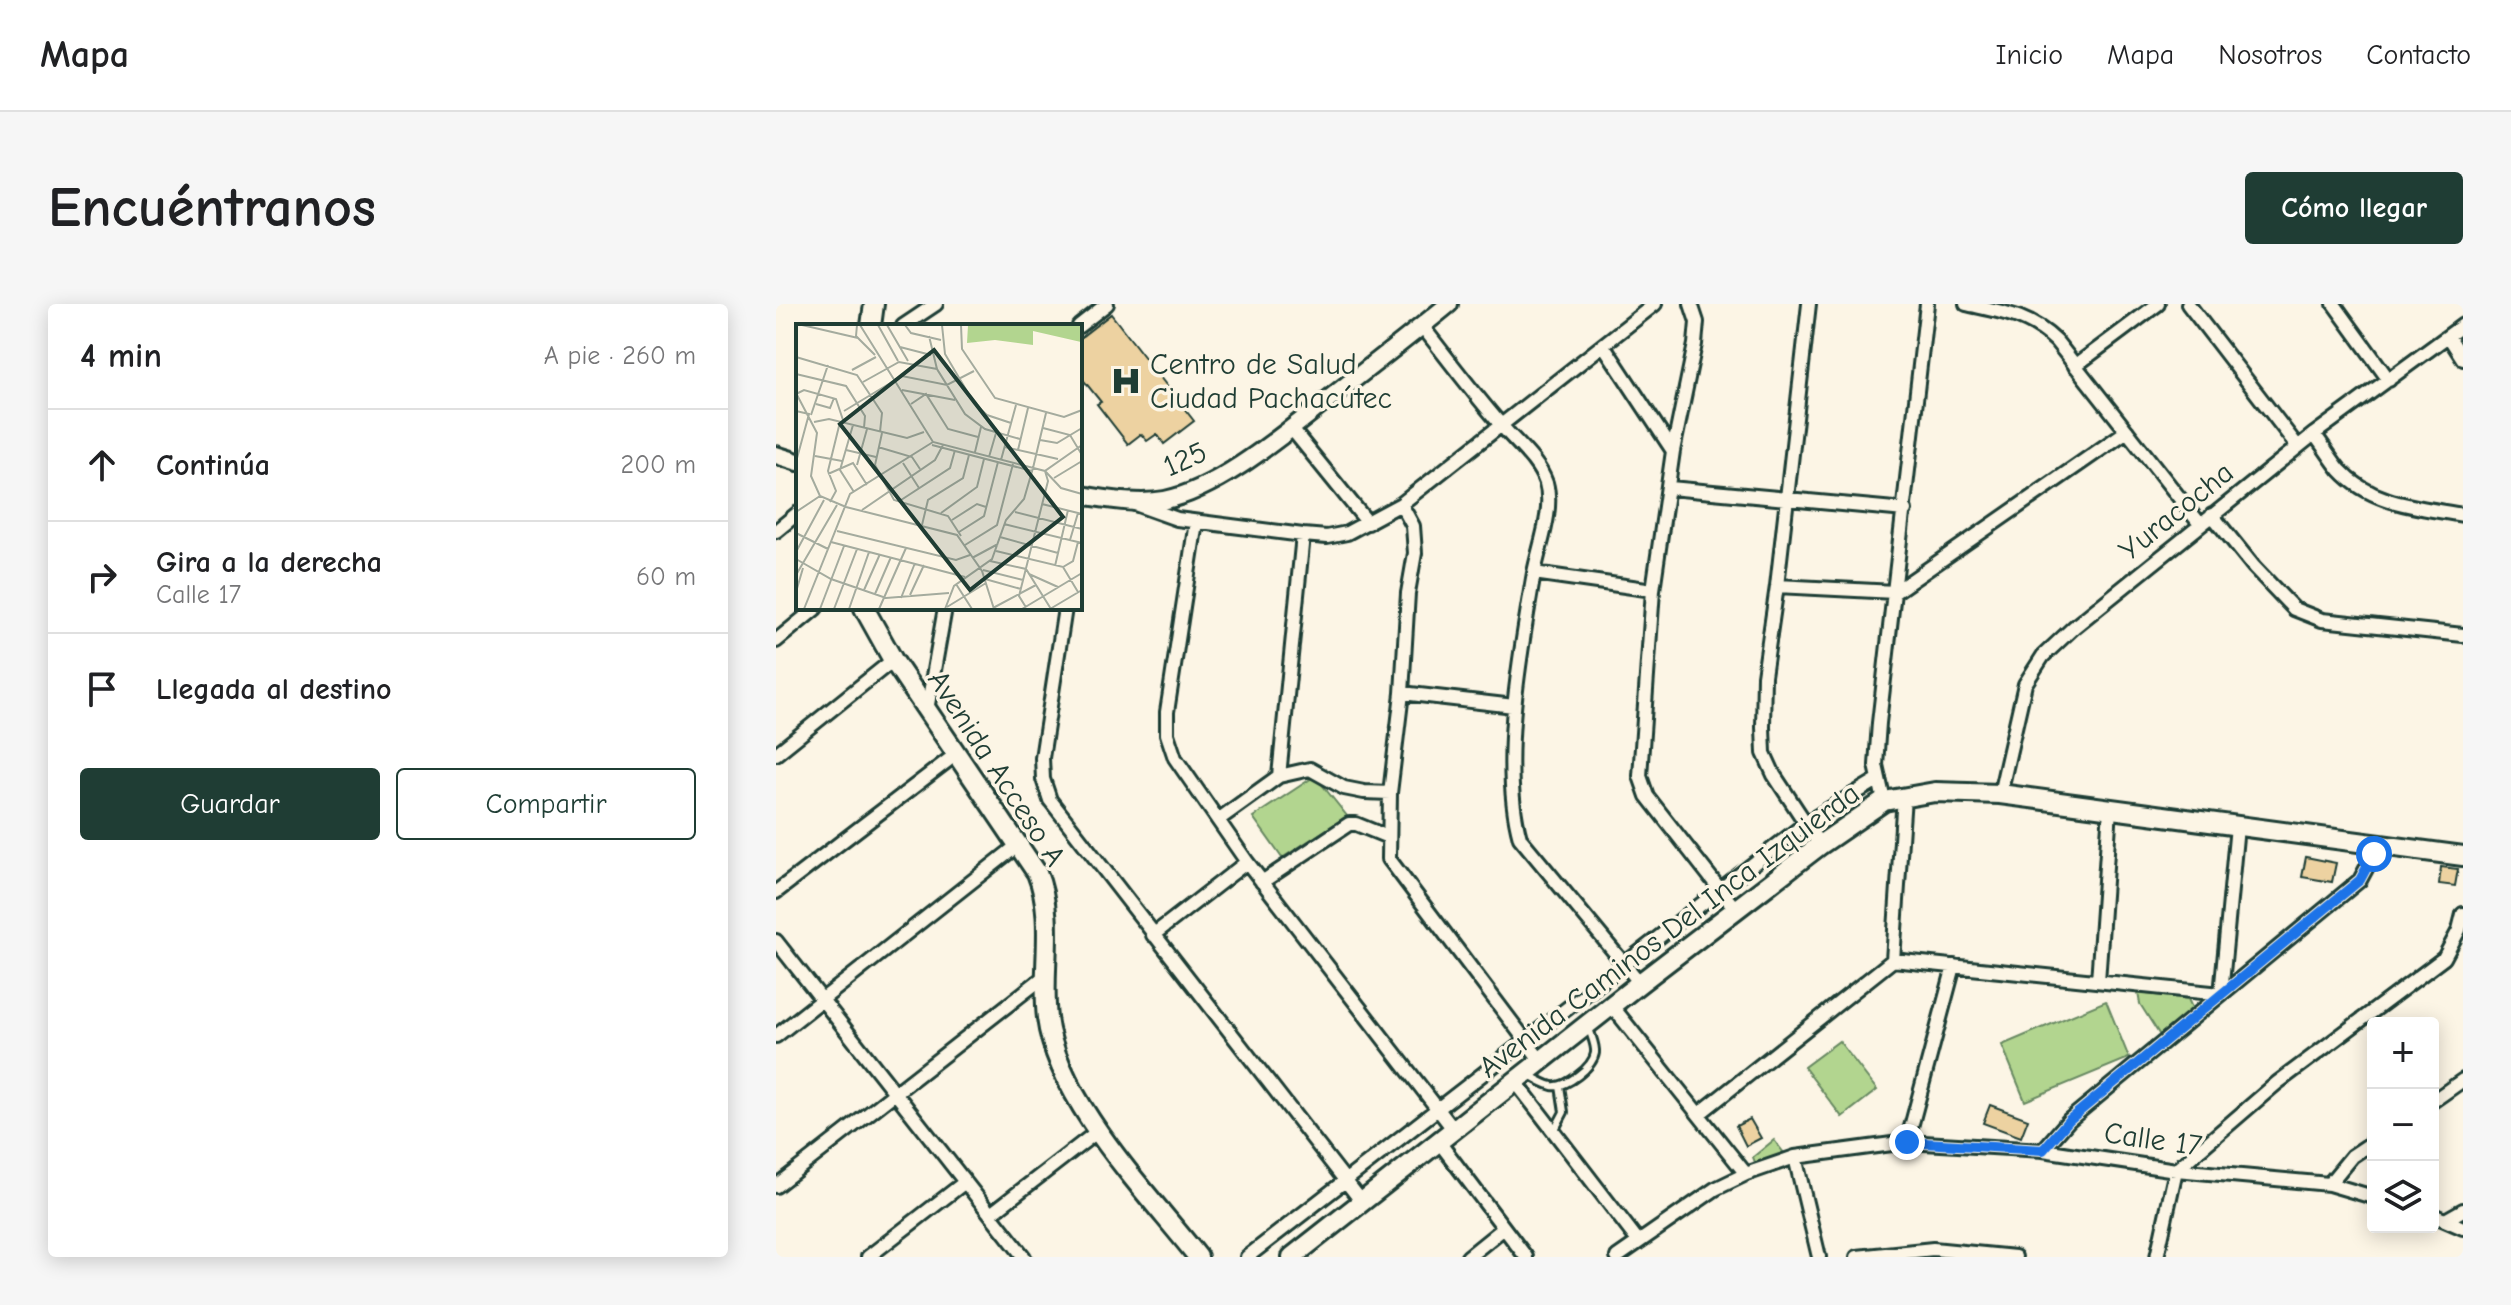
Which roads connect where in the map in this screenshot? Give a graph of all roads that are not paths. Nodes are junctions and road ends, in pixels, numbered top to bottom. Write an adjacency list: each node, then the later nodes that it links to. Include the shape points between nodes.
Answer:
1 (874, 304): 13 (main road)
2 (936, 304): 14 (street)
3 (1107, 304): 15 (street)
4 (1449, 304): 17 (street, 125)
5 (1655, 304): 19 (street)
6 (1691, 304): 28 (street, via 1697,322 1695,344)
7 (1809, 304): 33 (street)
8 (1927, 304): 36 (street)
9 (1966, 304): 21 (street, via 2027,319 2049,334)
10 (2158, 304): 21 (street)
11 (2188, 304): 27 (street)
12 (2334, 304): 22 (street)
13 (871, 324)
14 (906, 324)
15 (1082, 324)
16 (2463, 325): 18 (street, Yuracocha)
17 (1422, 326): 23 (street); 24 (street, 125)
18 (2449, 337): 20 (street); 22 (street, Yuracocha)
19 (1604, 346): 23 (street); 28 (street)
20 (2463, 359)
21 (2075, 366): 25 (street)
22 (2389, 380): 26 (street, Yuracocha)
23 (1500, 424): 35 (street); 45 (street, via 1533,460 1547,487)
24 (1291, 428): 34 (street, 125, via 1242,464 1186,493); 41 (street)
25 (2127, 431): 42 (street); 48 (street)
26 (2314, 434): 27 (street, Yuracocha); 39 (street, via 2339,468 2367,491 2404,505)
27 (2298, 447): 38 (street, Yuracocha)
28 (1673, 451): 31 (street)
29 (776, 455): 30 (street)
30 (796, 461)
31 (1670, 488): 33 (street); 47 (street)
32 (1082, 496): 34 (street, 125)
33 (1785, 500): 36 (street); 46 (street)
34 (1130, 502): 40 (street)
35 (1401, 504): 41 (street); 56 (street, via 1413,526 1415,553)
36 (1905, 510): 48 (street)
37 (796, 515): 43 (street)
38 (2212, 515): 42 (street, Yuracocha); 53 (street, via 2294,609 2322,620)
39 (2463, 515)
40 (1196, 522): 44 (street); 68 (street, via 1169,689 1167,734 1175,758)
41 (1368, 523): 44 (street, via 1327,537)
42 (2200, 524): 64 (street, Yuracocha, via 2043,656 2025,684)
43 (776, 531)
44 (1303, 535): 61 (street)
45 (1534, 573): 47 (street); 57 (street)
46 (1777, 586): 48 (street); 69 (street, via 1764,676 1764,753)
47 (1653, 590): 78 (street, via 1640,776 1647,796)
48 (1895, 592): 62 (street, via 1878,737)
49 (814, 610): 54 (street)
50 (865, 610): 55 (main road, Avenida Acceso A)
51 (945, 610): 58 (street)
52 (1065, 610): 82 (street, via 1044,736 1043,779 1050,800)
53 (2463, 635)
54 (776, 641)
55 (893, 660): 58 (main road, Avenida Acceso A); 59 (street)
56 (1402, 693): 57 (street); 63 (street)
57 (1514, 706): 85 (street, via 1512,792 1520,838)
58 (927, 710): 60 (main road, Avenida Acceso A)
59 (776, 754)
60 (955, 755): 72 (main road, Avenida Acceso A); 79 (street)
61 (1279, 776): 63 (street, via 1310,769 1344,788); 68 (street)
62 (1879, 779): 66 (street); 69 (street)
63 (1390, 793): 71 (street)
64 (2000, 794): 65 (main road, Avenida Caminos Del Inca Izquierda); 67 (main road, Avenida Caminos Del Inca Izquierda)
65 (1904, 796): 66 (main road, Avenida Caminos Del Inca Izquierda); 84 (street)
66 (1884, 801): 73 (main road, Avenida Caminos Del Inca Izquierda)
67 (2110, 809): 70 (main road, Avenida Caminos Del Inca Izquierda); 88 (street)
68 (1218, 820): 76 (street)
69 (1806, 823): 73 (street); 78 (street)
70 (2237, 826): 74 (main road, Avenida Caminos Del Inca Izquierda); 90 (street)
71 (1388, 837): 77 (street, via 1349,824); 95 (street, via 1389,859)
72 (1018, 845): 87 (main road, Avenida Acceso A, via 1044,890); 91 (street)
73 (1820, 845): 80 (main road, Avenida Caminos Del Inca Izquierda)
74 (2375, 845): 75 (main road, Avenida Caminos Del Inca Izquierda); 90 (street, via 2360,880)
75 (2463, 856)
76 (1247, 862): 77 (street); 82 (street)
77 (1262, 882): 102 (street)
78 (1717, 890): 80 (street); 85 (street)
79 (776, 892)
80 (1736, 910): 89 (main road, Avenida Caminos Del Inca Izquierda)
81 (2463, 914): 111 (street, via 2444,958 2277,1083)
82 (1153, 935): 114 (street)
83 (776, 941): 91 (street)
84 (1893, 960): 86 (street); 103 (street)
85 (1623, 962): 89 (street); 95 (street)
86 (1954, 966): 88 (street); 107 (street)
87 (1045, 976): 100 (street); 104 (main road, Avenida Acceso A, via 1052,1043)
88 (2098, 981): 90 (street)
89 (1640, 983): 92 (main road, Avenida Caminos Del Inca Izquierda)
90 (2221, 994): 109 (street, via 2069,1120)
91 (822, 999): 94 (street); 100 (street)
92 (1612, 1006): 93 (main road, Avenida Caminos Del Inca Izquierda); 103 (street)
93 (1587, 1025): 96 (main road, Avenida Caminos Del Inca Izquierda); 99 (lane, via 1595,1056)
94 (776, 1036)
95 (1527, 1042): 96 (street); 102 (street)
96 (1541, 1061): 97 (main road, Avenida Caminos Del Inca Izquierda)
97 (1521, 1077): 99 (lane); 105 (street); 106 (main road, Avenida Caminos Del Inca Izquierda)
98 (2463, 1080): 101 (street)
99 (1560, 1086): 105 (lane, via 1564,1112)
100 (894, 1091): 113 (street); 116 (street)
101 (2439, 1097)
102 (1437, 1109): 106 (street); 114 (street)
103 (1699, 1114): 112 (street)
104 (1098, 1131): 120 (street); 128 (main road, Avenida Acceso A)
105 (1554, 1131): 125 (street)
106 (1446, 1136): 118 (main road, Avenida Caminos Del Inca Izquierda); 123 (street)
107 (1907, 1142): 109 (street, Calle 17); 110 (street, Calle 17)
108 (2367, 1146): 115 (street)
109 (2043, 1150): 111 (street, Calle 17)
110 (1795, 1157): 112 (street, Calle 17); 134 (street)
111 (2176, 1170): 115 (street, Calle 17); 137 (street)
112 (1746, 1174): 125 (street, Calle 17)
113 (965, 1182): 120 (street); 126 (street)
114 (1346, 1182): 118 (street); 129 (street)
115 (2329, 1184): 117 (street, Calle 17)
116 (776, 1186)
117 (2367, 1195)
118 (1362, 1202): 130 (main road, Avenida Caminos Del Inca Izquierda)
119 (2463, 1210): 122 (street)
120 (992, 1213): 127 (street)
121 (2439, 1217): 122 (street)
122 (2447, 1219): 124 (street)
123 (1504, 1228): 131 (street); 132 (street)
124 (2463, 1228)
125 (1638, 1241): 133 (street, Calle 17)
126 (868, 1257)
127 (1024, 1257)
128 (1198, 1257)
129 (1247, 1257)
130 (1292, 1257)
131 (1468, 1257)
132 (1526, 1257)
133 (1617, 1257)
134 (1819, 1257)
135 (1857, 1257): 136 (street, via 1933,1249)
136 (2015, 1257)
137 (2157, 1257)

